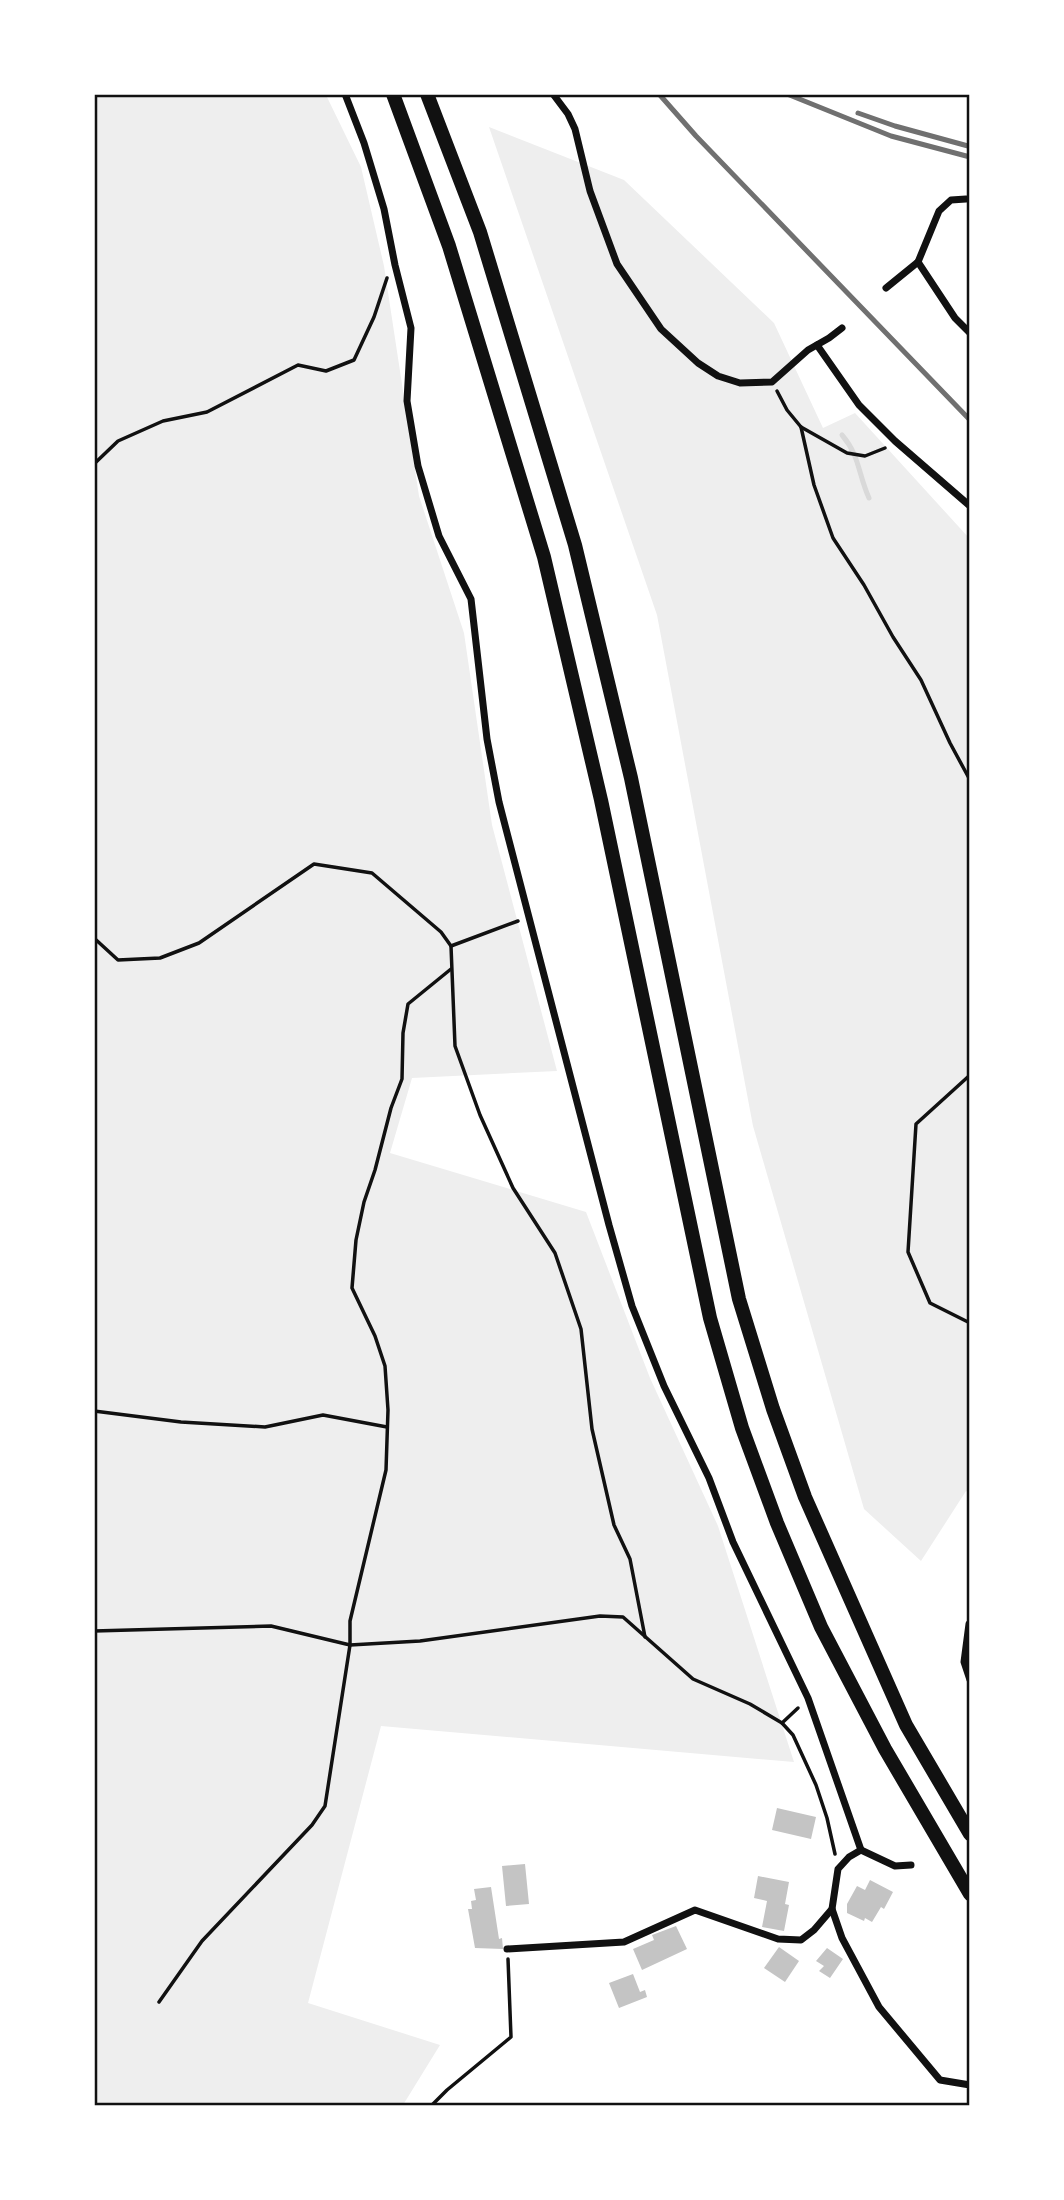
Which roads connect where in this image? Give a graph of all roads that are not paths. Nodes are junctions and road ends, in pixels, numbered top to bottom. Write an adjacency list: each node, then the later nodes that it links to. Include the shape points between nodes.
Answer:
1 (345, 94): 15 (street, via 384,209 411,328 407,401 418,466 439,536 471,599 499,802 632,1306 733,1542 808,1698)
2 (393, 94): 17 (highway, via 449,246 544,557 601,800 710,1318 742,1428 821,1627 885,1749)
3 (428, 94): 14 (highway, via 480,232 575,545 631,778 739,1299 772,1409 805,1497 906,1725)
4 (552, 94): 10 (street, via 575,129 590,191 617,264 661,329 698,363 740,383 772,382)
5 (966, 199): 6 (street, via 951,200 939,211)
6 (918, 262): 7 (street); 9 (street)
7 (886, 288)
8 (842, 328): 10 (street)
9 (970, 333)
10 (817, 345): 11 (street, via 859,405)
11 (970, 506)
12 (969, 1624): 13 (street, via 964,1662)
13 (970, 1680)
14 (970, 1834)
15 (861, 1850): 16 (street, via 895,1866); 18 (street, via 838,1870)
16 (911, 1866)
17 (970, 1894)
18 (832, 1909): 19 (street, via 800,1940 778,1939 695,1910 624,1942); 20 (street, via 842,1938 879,2007 940,2080)
19 (508, 1949)
20 (970, 2085)

